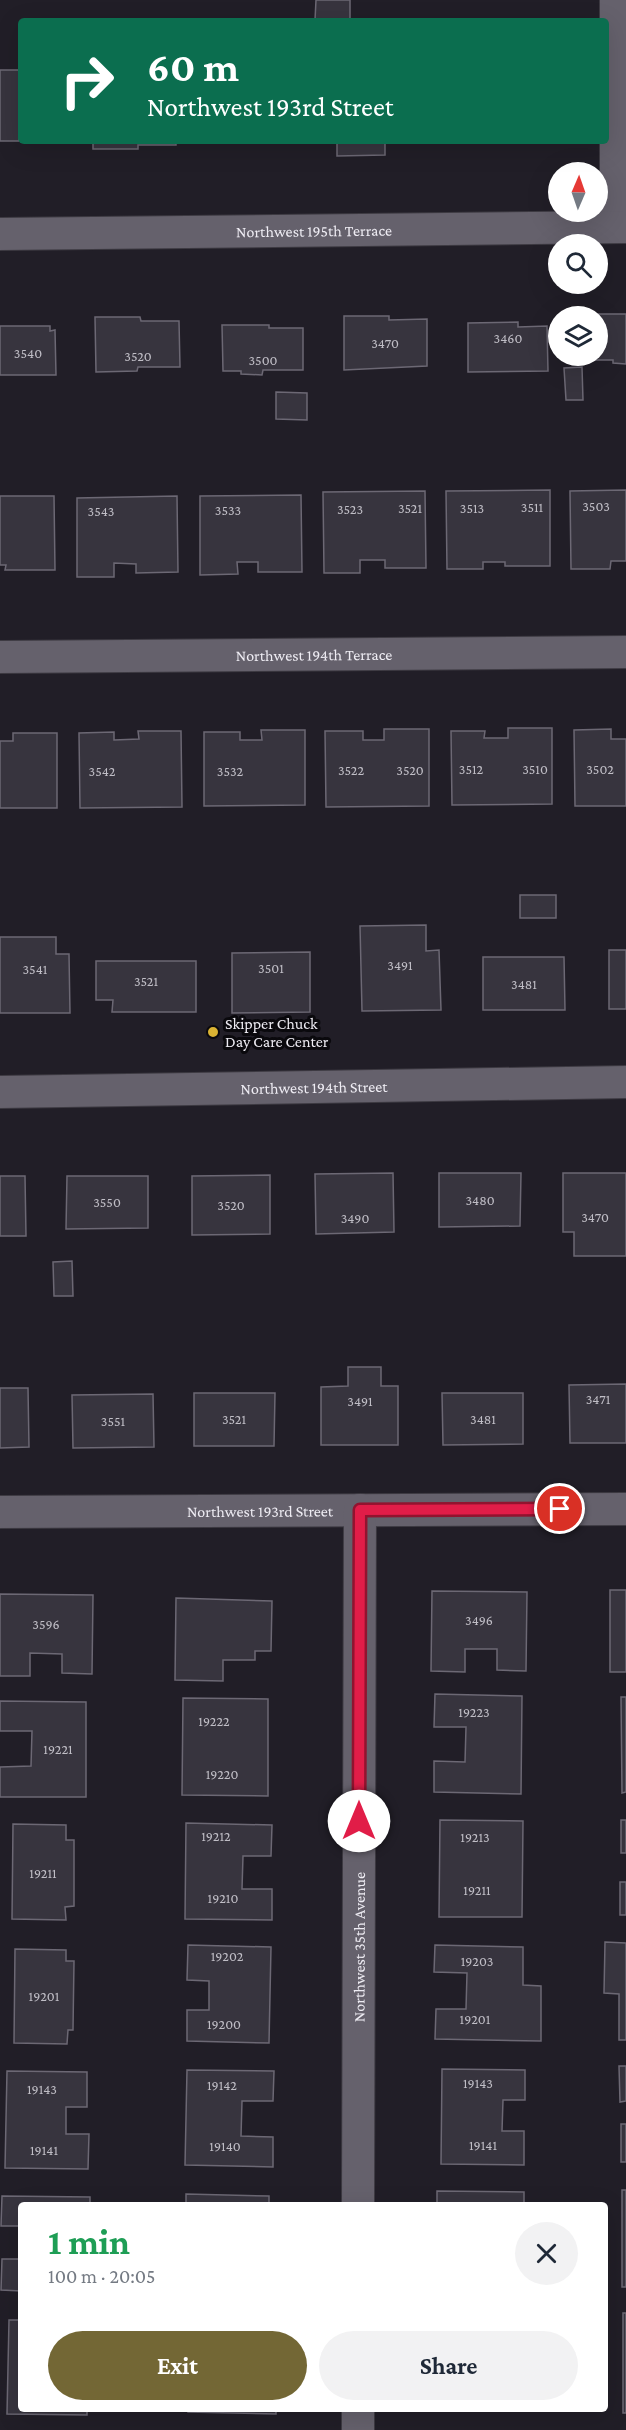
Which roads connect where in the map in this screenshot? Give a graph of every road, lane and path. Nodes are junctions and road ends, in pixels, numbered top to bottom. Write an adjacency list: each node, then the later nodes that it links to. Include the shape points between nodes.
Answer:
1 (616, 0): 2 (street)
2 (621, 227): 3 (street, Northwest 195th Terrace)
3 (0, 234)
4 (626, 652): 5 (street, Northwest 194th Terrace)
5 (0, 657)
6 (626, 1082): 7 (street, Northwest 194th Street)
7 (0, 1092)
8 (626, 1509): 9 (street, Northwest 193rd Street)
9 (360, 1510): 10 (street, Northwest 193rd Street); 11 (street, Northwest 35th Avenue)
10 (0, 1512)
11 (358, 2202)
12 (358, 2412): 13 (street)
13 (358, 2430)

